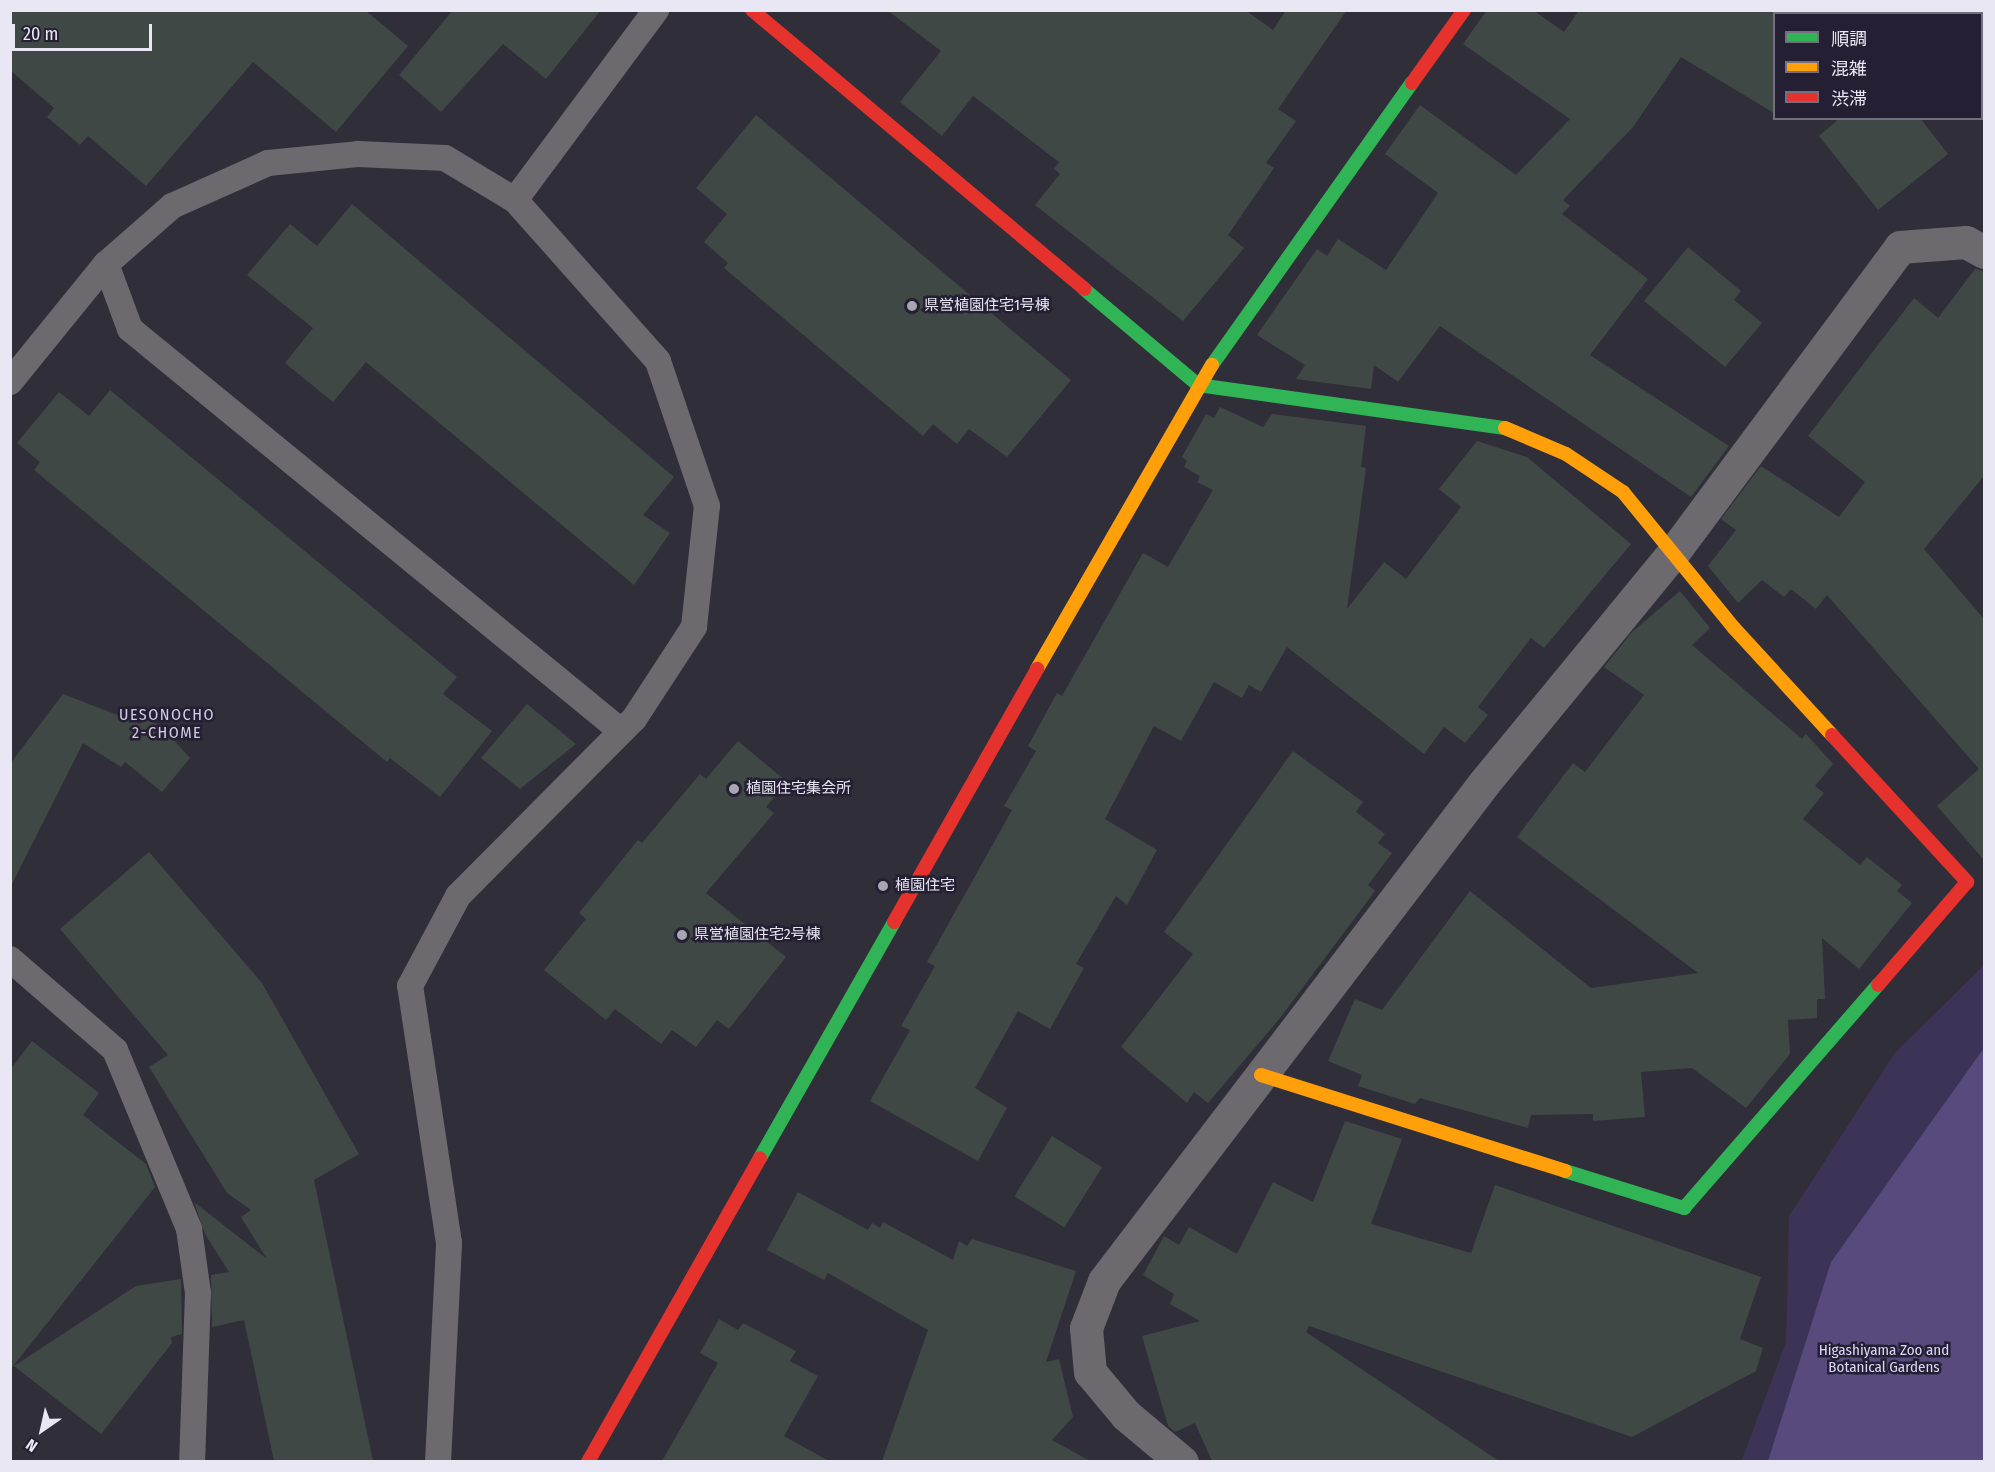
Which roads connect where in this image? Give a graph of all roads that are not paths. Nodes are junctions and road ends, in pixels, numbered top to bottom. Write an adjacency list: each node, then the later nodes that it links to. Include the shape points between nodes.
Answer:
1 (656, 10): 4 (lane)
2 (752, 10): 8 (street)
3 (1464, 10): 8 (street)
4 (515, 200): 6 (lane, via 445,158 358,154 268,163 172,206); 10 (lane, via 658,361 707,507 694,627)
5 (1984, 252): 9 (street, via 1966,242 1900,247)
6 (106, 264): 7 (lane); 10 (lane, via 130,329)
7 (10, 382)
8 (1198, 385): 9 (street, via 1499,425 1566,454 1623,492); 15 (street)
9 (1673, 553): 12 (street, via 1484,783); 12 (street, via 1734,628 1966,882 1684,1208)
10 (621, 732): 14 (lane, via 458,896 410,986 449,1243)
11 (10, 958): 13 (lane, via 116,1050 189,1229 198,1293)
12 (1261, 1075): 16 (street, via 1104,1281 1086,1329 1090,1372 1126,1415)
13 (192, 1461)
14 (438, 1461)
15 (588, 1461)
16 (1182, 1461)

